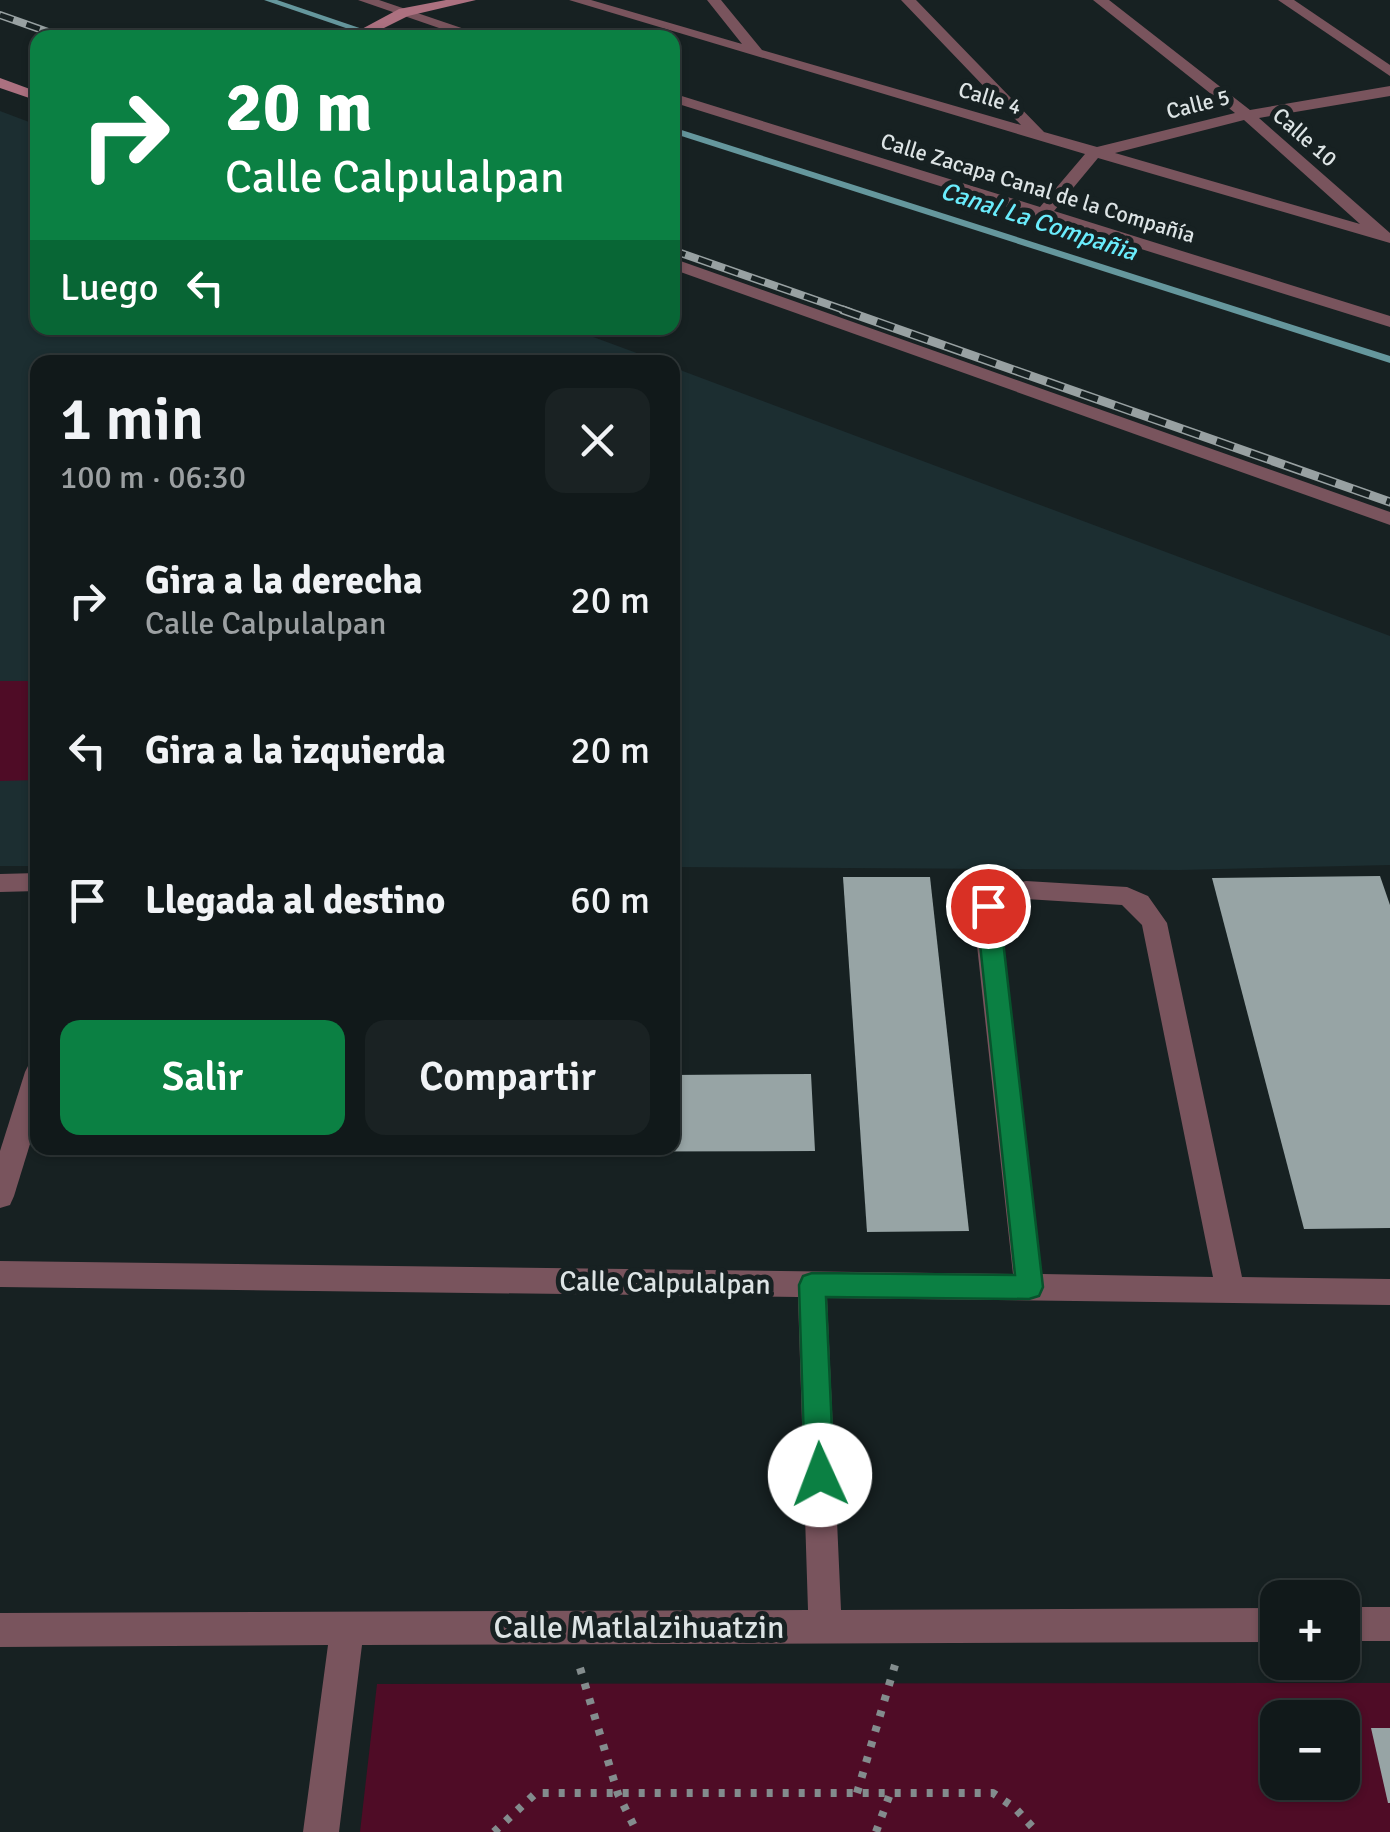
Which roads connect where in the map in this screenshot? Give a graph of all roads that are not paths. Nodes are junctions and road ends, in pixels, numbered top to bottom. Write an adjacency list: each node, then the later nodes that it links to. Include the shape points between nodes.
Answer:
1 (365, 0): 9 (street)
2 (469, 0): 8 (street)
3 (576, 0): 12 (street, Calle 4)
4 (714, 0): 12 (street)
5 (908, 0): 19 (street)
6 (1100, 0): 18 (street, Calle 10)
7 (1285, 0): 13 (street)
8 (435, 3): 9 (street)
9 (404, 12): 10 (street); 11 (street)
10 (367, 30)
11 (459, 30)
12 (756, 50): 19 (street, Calle 4)
13 (1390, 72)
14 (0, 83): 16 (street)
15 (1390, 91): 18 (street, Calle 5)
16 (30, 94)
17 (680, 99): 21 (street, Calle Zacapa Canal de la Compañía)
18 (1246, 115): 20 (street, Calle 5); 22 (street, Calle 10)
19 (1041, 137): 20 (street, Calle 4)
20 (1094, 153): 21 (street); 22 (street, Calle 4)
21 (1044, 214): 24 (street, Calle Zacapa Canal de la Compañía)
22 (1387, 237)
23 (680, 266): 25 (street)
24 (1390, 322)
25 (1390, 519)
26 (30, 882): 27 (street)
27 (0, 883)
28 (30, 1098): 29 (street)
29 (0, 1196)
30 (0, 1274): 31 (street, Calle Calpulalpan)
31 (812, 1285): 32 (street, Calle Calpulalpan); 38 (street)
32 (1029, 1287): 33 (street, Calle Calpulalpan); 33 (street, via 987,918 994,897 1026,890 1127,896 1154,923)
33 (1230, 1290): 34 (street, Calle Calpulalpan)
34 (1390, 1292)
35 (1360, 1624): 36 (street)
36 (1390, 1624)
37 (1260, 1625): 38 (street, Calle Matlalzihuatzin)
38 (826, 1627): 39 (street, Calle Matlalzihuatzin)
39 (347, 1628): 40 (street, Calle Matlalzihuatzin); 41 (street)
40 (0, 1630)
41 (321, 1832)

